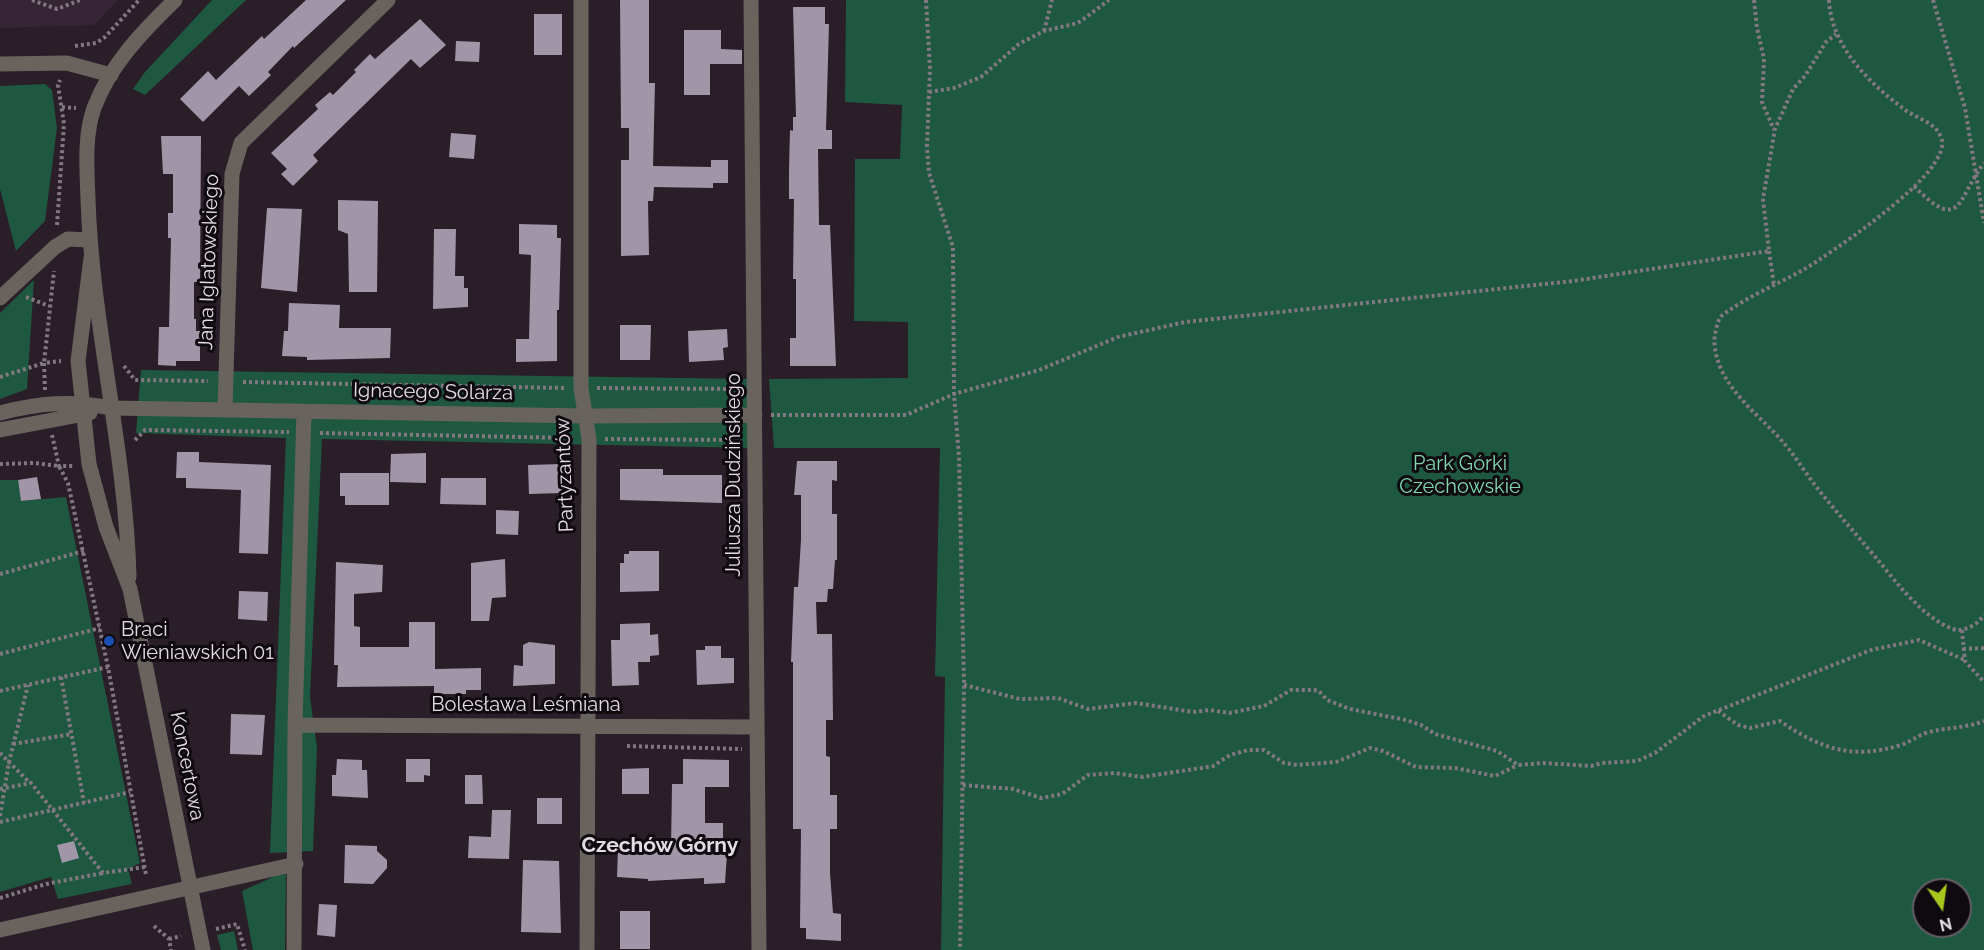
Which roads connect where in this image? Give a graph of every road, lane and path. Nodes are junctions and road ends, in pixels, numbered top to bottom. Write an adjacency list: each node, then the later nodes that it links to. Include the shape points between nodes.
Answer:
1 (33, 0): 2 (path, via 57,9)
2 (80, 0)
3 (137, 0): 16 (path, via 105,37 96,43 75,45)
4 (174, 0): 18 (street, via 135,41)
5 (388, 0): 34 (street, Jana Iglatowskiego, via 241,143 232,174)
6 (581, 0): 35 (street, Partyzantów)
7 (751, 0): 36 (street, Juliusza Dudzińskiego)
8 (926, 0): 19 (path)
9 (1052, 0): 14 (path)
10 (1109, 0): 14 (path, via 1078,23)
11 (1755, 0): 20 (path, via 1764,53 1762,102)
12 (1829, 0): 15 (path)
13 (1933, 0): 22 (path, via 1958,77)
14 (1044, 31): 19 (path, via 1009,50 981,77 954,88)
15 (1836, 34): 20 (path, via 1793,89); 23 (path, via 1879,88 1941,136 1939,156)
16 (67, 63): 17 (street); 18 (street); 24 (path, via 58,86 64,124)
17 (0, 64)
18 (111, 75): 26 (street, via 94,110 88,141)
19 (929, 92): 37 (path, via 929,173 952,247)
20 (1775, 131): 27 (path, via 1763,199)
21 (1984, 163): 22 (path)
22 (1977, 171): 23 (path, via 1965,197 1949,209 1936,207); 25 (path)
23 (1914, 186): 30 (path, via 1805,268)
24 (57, 223)
25 (1984, 223)
26 (89, 240): 28 (street); 31 (street, via 68,239 55,247)
27 (1769, 251): 30 (path); 37 (path, via 1573,281 1185,322 1118,337 1039,370)
28 (91, 258): 38 (street, Koncertowa, via 78,361); 39 (street, Koncertowa)
29 (55, 265): 33 (path, via 44,363)
30 (1774, 285): 56 (path, via 1720,318 1713,341 1722,372 1907,594 1930,615)
31 (0, 298)
32 (120, 360): 34 (path, via 135,380)
33 (0, 377)
34 (226, 381): 35 (path); 40 (street, Jana Iglatowskiego)
35 (581, 388): 36 (path); 44 (street, Partyzantów)
36 (755, 389): 43 (street, Juliusza Dudzińskiego)
37 (954, 394): 43 (path, via 906,415); 65 (path)
38 (82, 408): 39 (street, Ignacego Solarza); 42 (street, via 45,403); 45 (street); 53 (street, Koncertowa, via 89,464 106,527)
39 (111, 408): 40 (street, Ignacego Solarza); 53 (street, Koncertowa, via 128,519)
40 (225, 410): 41 (street, Ignacego Solarza)
41 (304, 411): 44 (street, Ignacego Solarza); 46 (street)
42 (0, 413)
43 (755, 415): 44 (street, Ignacego Solarza); 48 (street, Juliusza Dudzińskiego)
44 (586, 416): 47 (street, Partyzantów)
45 (0, 430)
46 (303, 432): 47 (path); 49 (path, via 145,430); 69 (street)
47 (589, 439): 48 (path); 70 (street, Partyzantów)
48 (755, 441): 71 (street, Juliusza Dudzińskiego)
49 (132, 449)
50 (0, 465): 51 (path, via 59,466 68,483)
51 (84, 552): 52 (path); 55 (path)
52 (0, 573)
53 (130, 589): 92 (street, Koncertowa)
54 (1984, 615): 56 (path, via 1981,621)
55 (100, 628): 59 (path); 61 (path)
56 (1962, 630): 58 (path)
57 (1984, 648): 58 (path)
58 (1963, 649): 60 (path)
59 (0, 654)
60 (1965, 660): 63 (path); 67 (path, via 1919,640 1889,645)
61 (108, 667): 62 (path); 83 (path)
62 (61, 677): 64 (path); 72 (path)
63 (1984, 682)
64 (28, 685): 66 (path); 73 (path)
65 (964, 685): 78 (path, via 1020,699 1058,698 1088,709 1142,703 1193,712 1229,713 1264,706 1291,690 1314,690 1343,707 1406,720 1435,734 1497,751); 80 (path)
66 (0, 691)
67 (1717, 710): 68 (path, via 1738,725 1750,728 1780,721 1811,741 1845,752 1888,748 1925,733 1964,729); 78 (path, via 1637,761 1591,766)
68 (1984, 721)
69 (295, 725): 70 (street, Bolesława Leśmiana); 88 (street)
70 (587, 727): 71 (street, Bolesława Leśmiana); 103 (street, Partyzantów)
71 (756, 727): 75 (street, Juliusza Dudzińskiego)
72 (72, 734): 73 (path); 84 (path)
73 (13, 744): 77 (path)
74 (621, 746): 75 (path)
75 (756, 749): 104 (street, Juliusza Dudzińskiego)
76 (0, 753): 77 (path)
77 (9, 762): 79 (path); 81 (path)
78 (1518, 765): 80 (path, via 1495,776 1455,768 1416,767 1370,748 1336,762 1307,765 1284,763 1264,750 1248,750 1213,766 1142,777 1114,772 1088,775 1062,794 1041,798 1013,789)
79 (31, 783): 81 (path); 85 (path)
80 (963, 785): 105 (path)
81 (6, 788): 82 (path); 86 (path)
82 (0, 789)
83 (130, 792): 84 (path); 89 (path)
84 (84, 803): 85 (path)
85 (52, 810): 87 (path); 90 (path)
86 (0, 816)
87 (0, 822)
88 (296, 864): 92 (street); 102 (street)
89 (145, 867): 90 (path); 91 (path)
90 (103, 873): 93 (path)
91 (146, 875)
92 (190, 888): 96 (street); 100 (street, Koncertowa)
93 (0, 898)
94 (154, 926): 98 (path)
95 (215, 929): 101 (path, via 237,924)
96 (0, 930)
97 (181, 936): 98 (path)
98 (169, 939): 99 (path)
99 (171, 950)
100 (203, 950)
101 (245, 950)
102 (294, 950)
103 (587, 950)
104 (759, 950)
105 (960, 950)

